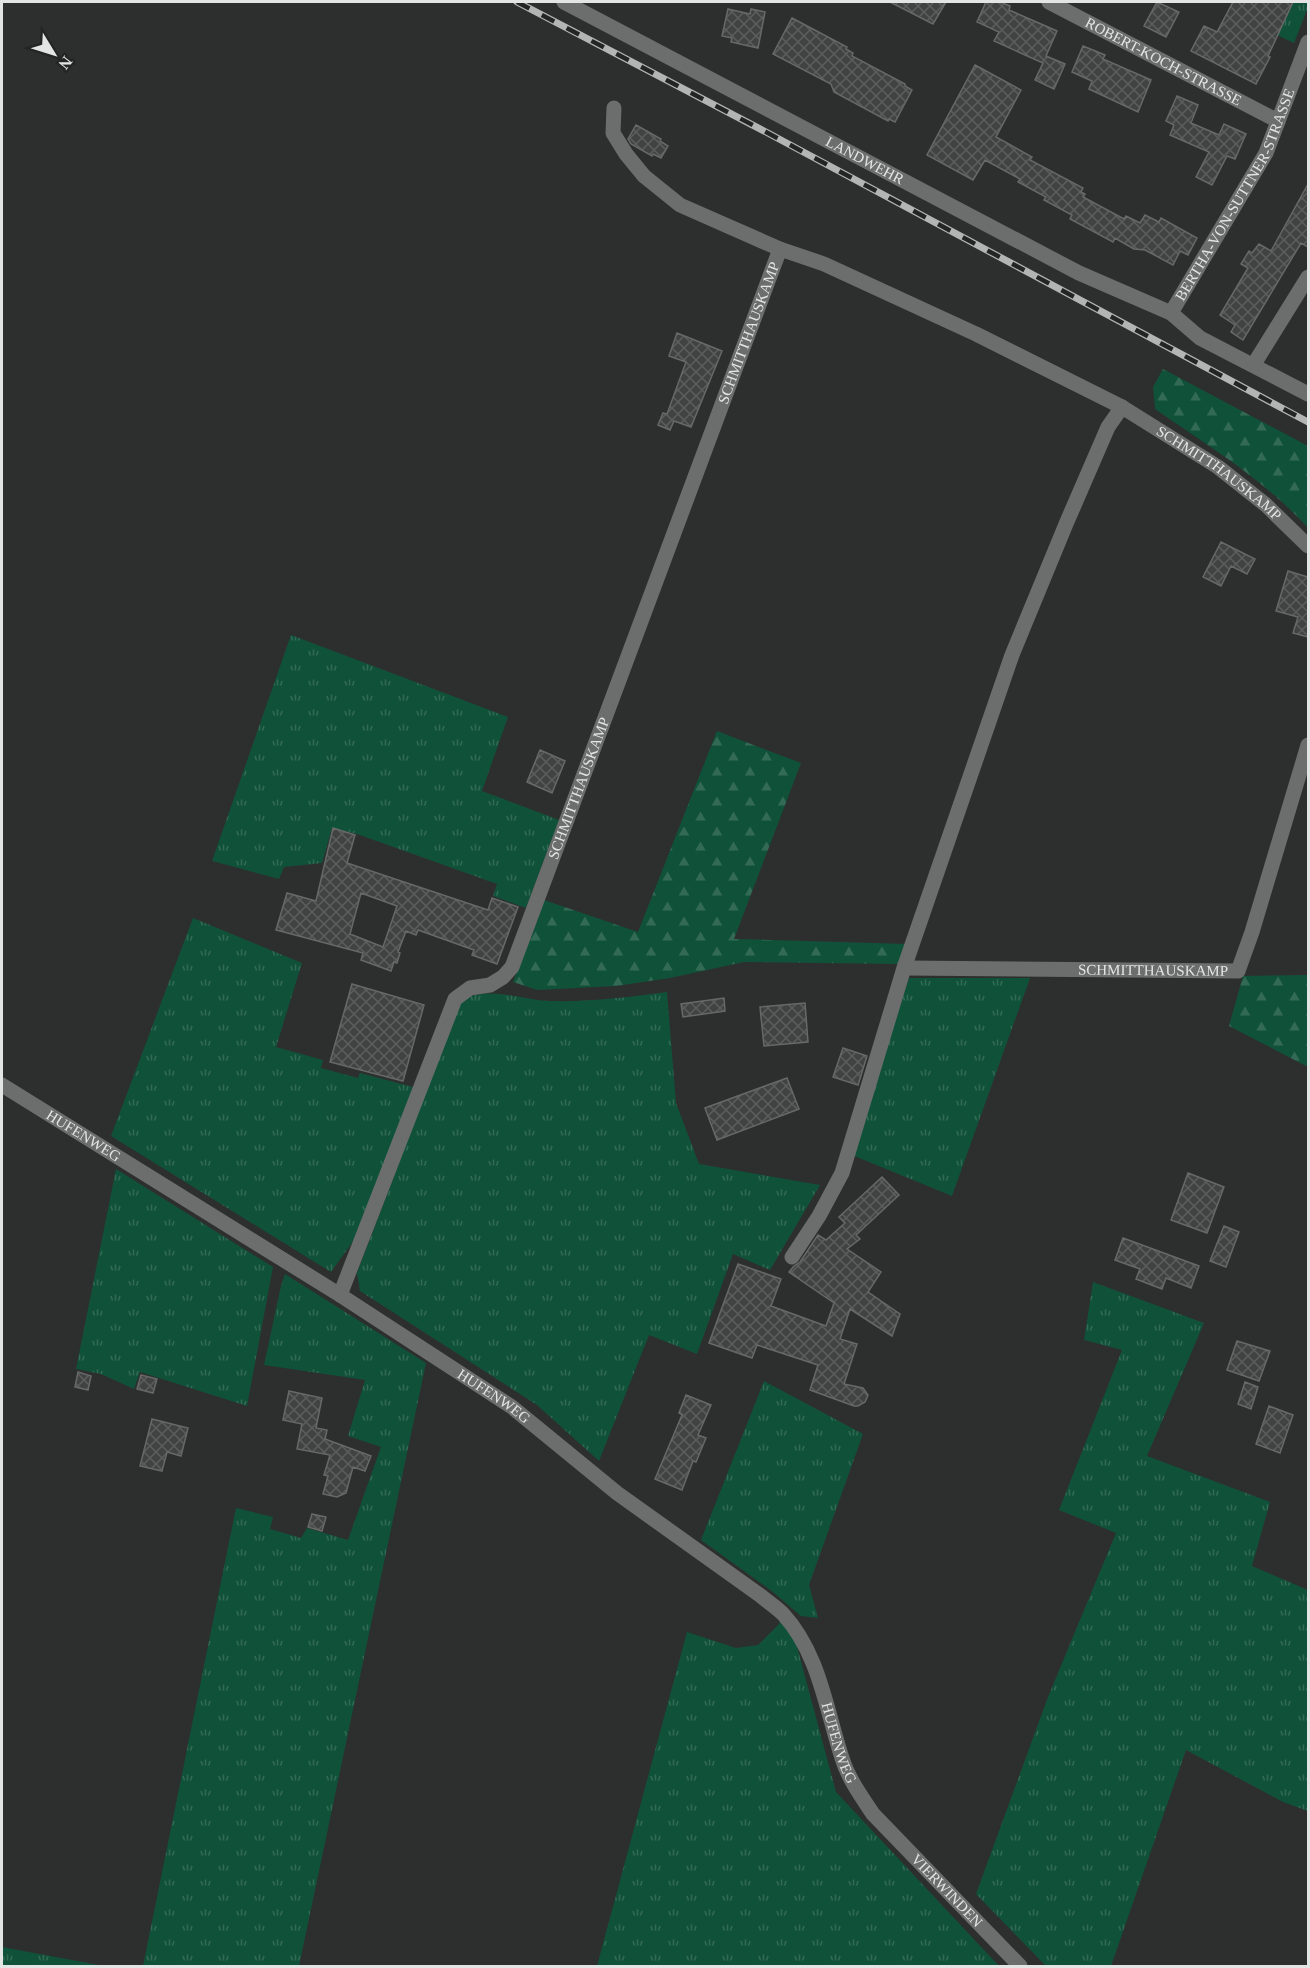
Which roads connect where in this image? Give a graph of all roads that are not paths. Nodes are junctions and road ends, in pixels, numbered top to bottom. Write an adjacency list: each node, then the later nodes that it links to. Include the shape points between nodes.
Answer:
1 (564, 2): 8 (street, LANDWEHR, via 1078,273)
2 (1048, 2): 5 (street, ROBERT-KOCH-STRASSE)
3 (1308, 42): 5 (street, BERTHA-VON-SUTTNER-STRASSE)
4 (614, 108): 6 (street, SCHMITTHAUSKAMP, via 614,133 644,176 680,205)
5 (1278, 121): 8 (street, BERTHA-VON-SUTTNER-STRASSE, via 1266,153)
6 (780, 249): 11 (street, SCHMITTHAUSKAMP, via 824,264 954,324); 17 (street, SCHMITTHAUSKAMP, via 512,967 490,985 471,988 455,999)
7 (1308, 277): 9 (street)
8 (1171, 313): 9 (street, LANDWEHR, via 1200,338)
9 (1254, 364): 10 (street, LANDWEHR)
10 (1308, 394)
11 (1122, 407): 12 (street, SCHMITTHAUSKAMP, via 1218,467 1266,505); 14 (street, via 1108,427 1012,656)
12 (1308, 546)
13 (1308, 745): 14 (street, SCHMITTHAUSKAMP, via 1238,971)
14 (904, 968): 16 (street, via 842,1173)
15 (2, 1085): 17 (street, HUFENWEG)
16 (792, 1257)
17 (340, 1295): 18 (street, HUFENWEG, via 512,1407 617,1493 782,1614 800,1636 814,1665 842,1759)
18 (873, 1814): 19 (street, VIERWINDEN)
19 (1020, 1966)

